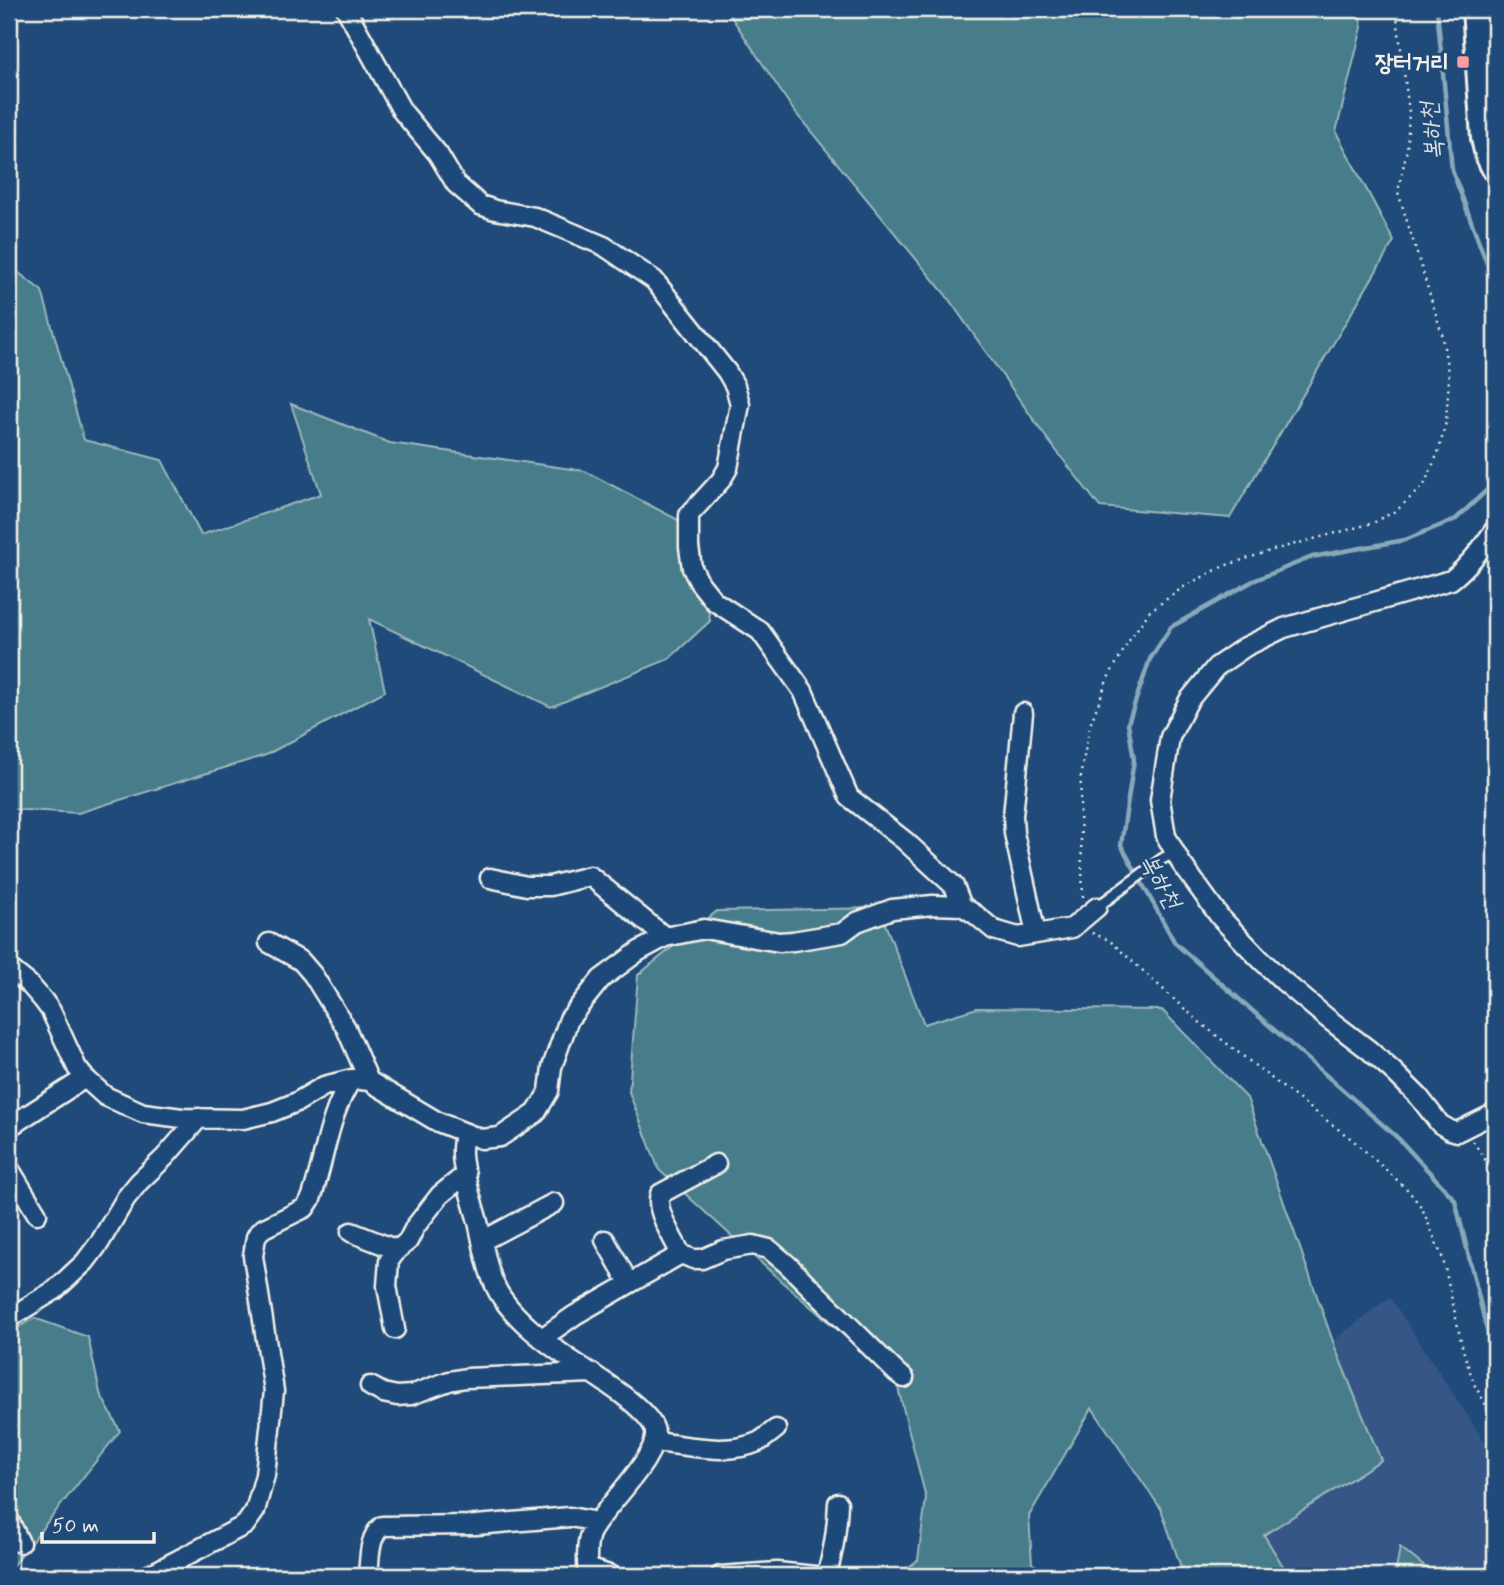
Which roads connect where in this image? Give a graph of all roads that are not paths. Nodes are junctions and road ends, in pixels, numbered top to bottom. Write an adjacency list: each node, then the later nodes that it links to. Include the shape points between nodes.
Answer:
1 (346, 9): 8 (street, via 402,111 456,184 480,205 536,217 604,246 654,279 726,372 740,404 728,467 689,515 692,568 714,601 760,631 803,691 849,797 954,886)
2 (1476, 9): 3 (street, via 1485,138)
3 (1495, 167)
4 (1495, 529): 6 (street, via 1451,580 1284,628 1216,667 1189,700 1170,737 1160,800)
5 (1023, 713): 10 (street, via 1013,816)
6 (1168, 856): 9 (lane); 16 (street, via 1181,863 1220,917 1258,957 1369,1049 1440,1124 1457,1132)
7 (490, 878): 11 (street, via 550,886 590,876)
8 (962, 906): 10 (street, via 994,930 1018,937); 11 (street, via 892,909 856,922 842,933 786,942 704,929)
9 (1093, 910): 10 (street, via 1072,928)
10 (1036, 934)
11 (665, 937): 19 (street, via 601,979 569,1019 552,1067 549,1091 536,1113 500,1137 481,1139)
12 (269, 943): 15 (street, via 301,961 313,975 346,1028)
13 (9, 968): 14 (street, via 47,1005)
14 (85, 1079): 17 (street, via 105,1096 143,1113); 18 (street)
15 (360, 1080): 17 (street, via 324,1086 297,1102 243,1119); 19 (street); 45 (street, via 344,1092 334,1112 311,1199 305,1208 264,1227 256,1237 253,1256 274,1391 265,1475 255,1511 245,1525)
16 (1495, 1113)
17 (199, 1118): 31 (street, via 126,1198 85,1262 55,1290)
18 (9, 1127)
19 (464, 1134): 22 (street, via 461,1152)
20 (716, 1164): 29 (street, via 658,1199)
21 (9, 1168): 24 (street)
22 (466, 1174): 27 (street); 28 (street, via 440,1195)
23 (554, 1203): 27 (street)
24 (37, 1214)
25 (351, 1232): 28 (street)
26 (605, 1240): 30 (street)
27 (482, 1241): 33 (street, via 500,1296)
28 (397, 1250): 32 (street, via 389,1261 387,1286)
29 (681, 1254): 30 (street); 35 (street, via 702,1259 753,1245 769,1249)
30 (629, 1283): 33 (street)
31 (9, 1318)
32 (394, 1329)
33 (542, 1338): 34 (street)
34 (592, 1373): 36 (street, via 466,1378 397,1396); 38 (street, via 645,1414 655,1429)
35 (904, 1378)
36 (370, 1386)
37 (776, 1429): 38 (street, via 759,1441 729,1448)
38 (654, 1443): 41 (street, via 644,1463)
39 (838, 1503): 50 (street)
40 (9, 1520): 42 (street)
41 (597, 1521): 43 (street, via 587,1547); 46 (street, via 570,1517 477,1525 382,1526 371,1543)
42 (20, 1543)
43 (588, 1572): 47 (street)
44 (795, 1575): 48 (street); 49 (street)
45 (147, 1576)
46 (368, 1576)
47 (612, 1576)
48 (720, 1576)
49 (815, 1576)
50 (826, 1576)

